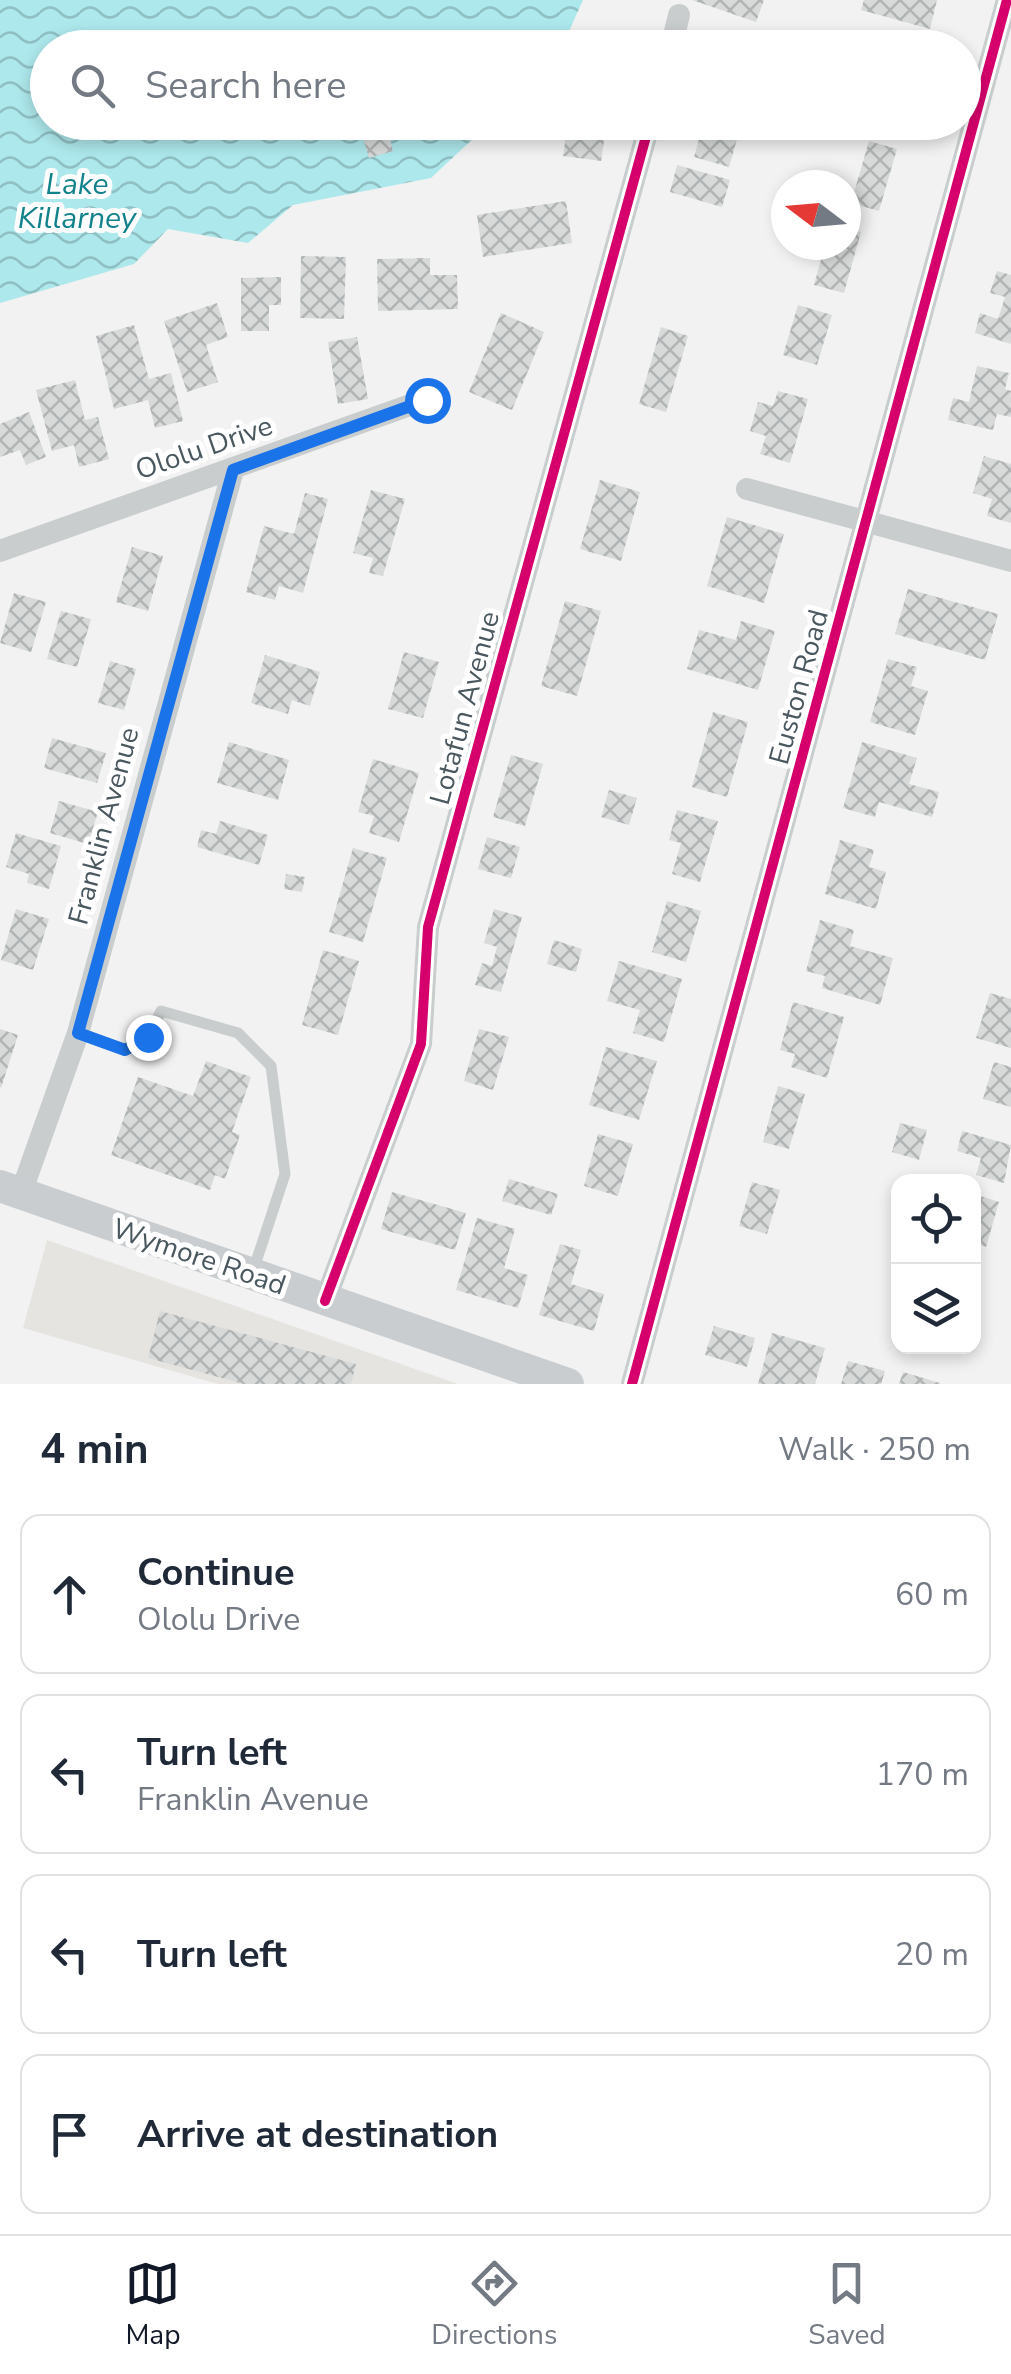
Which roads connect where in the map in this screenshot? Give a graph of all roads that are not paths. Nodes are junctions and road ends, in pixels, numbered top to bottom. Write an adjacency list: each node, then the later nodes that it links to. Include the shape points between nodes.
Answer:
1 (1007, 0): 4 (street, Euston Road)
2 (680, 15): 3 (street)
3 (675, 30)
4 (981, 98)
5 (645, 140): 16 (street, Lotafun Avenue, via 428,927 421,1044)
6 (970, 140): 10 (street, Euston Road)
7 (427, 400): 8 (street, Ololu Drive)
8 (233, 470): 11 (street, Ololu Drive); 13 (street, Franklin Avenue)
9 (747, 489): 10 (street)
10 (868, 522): 12 (street); 18 (street, Euston Road)
11 (0, 550)
12 (1011, 561)
13 (78, 1033): 14 (street, Franklin Avenue); 15 (lane, via 125,1050 148,1037 161,1011 238,1032 271,1066 285,1174)
14 (11, 1190): 15 (main road, Wymore Road)
15 (252, 1275): 16 (main road, Wymore Road)
16 (325, 1302): 17 (main road, Wymore Road)
17 (568, 1384)
18 (632, 1384)

